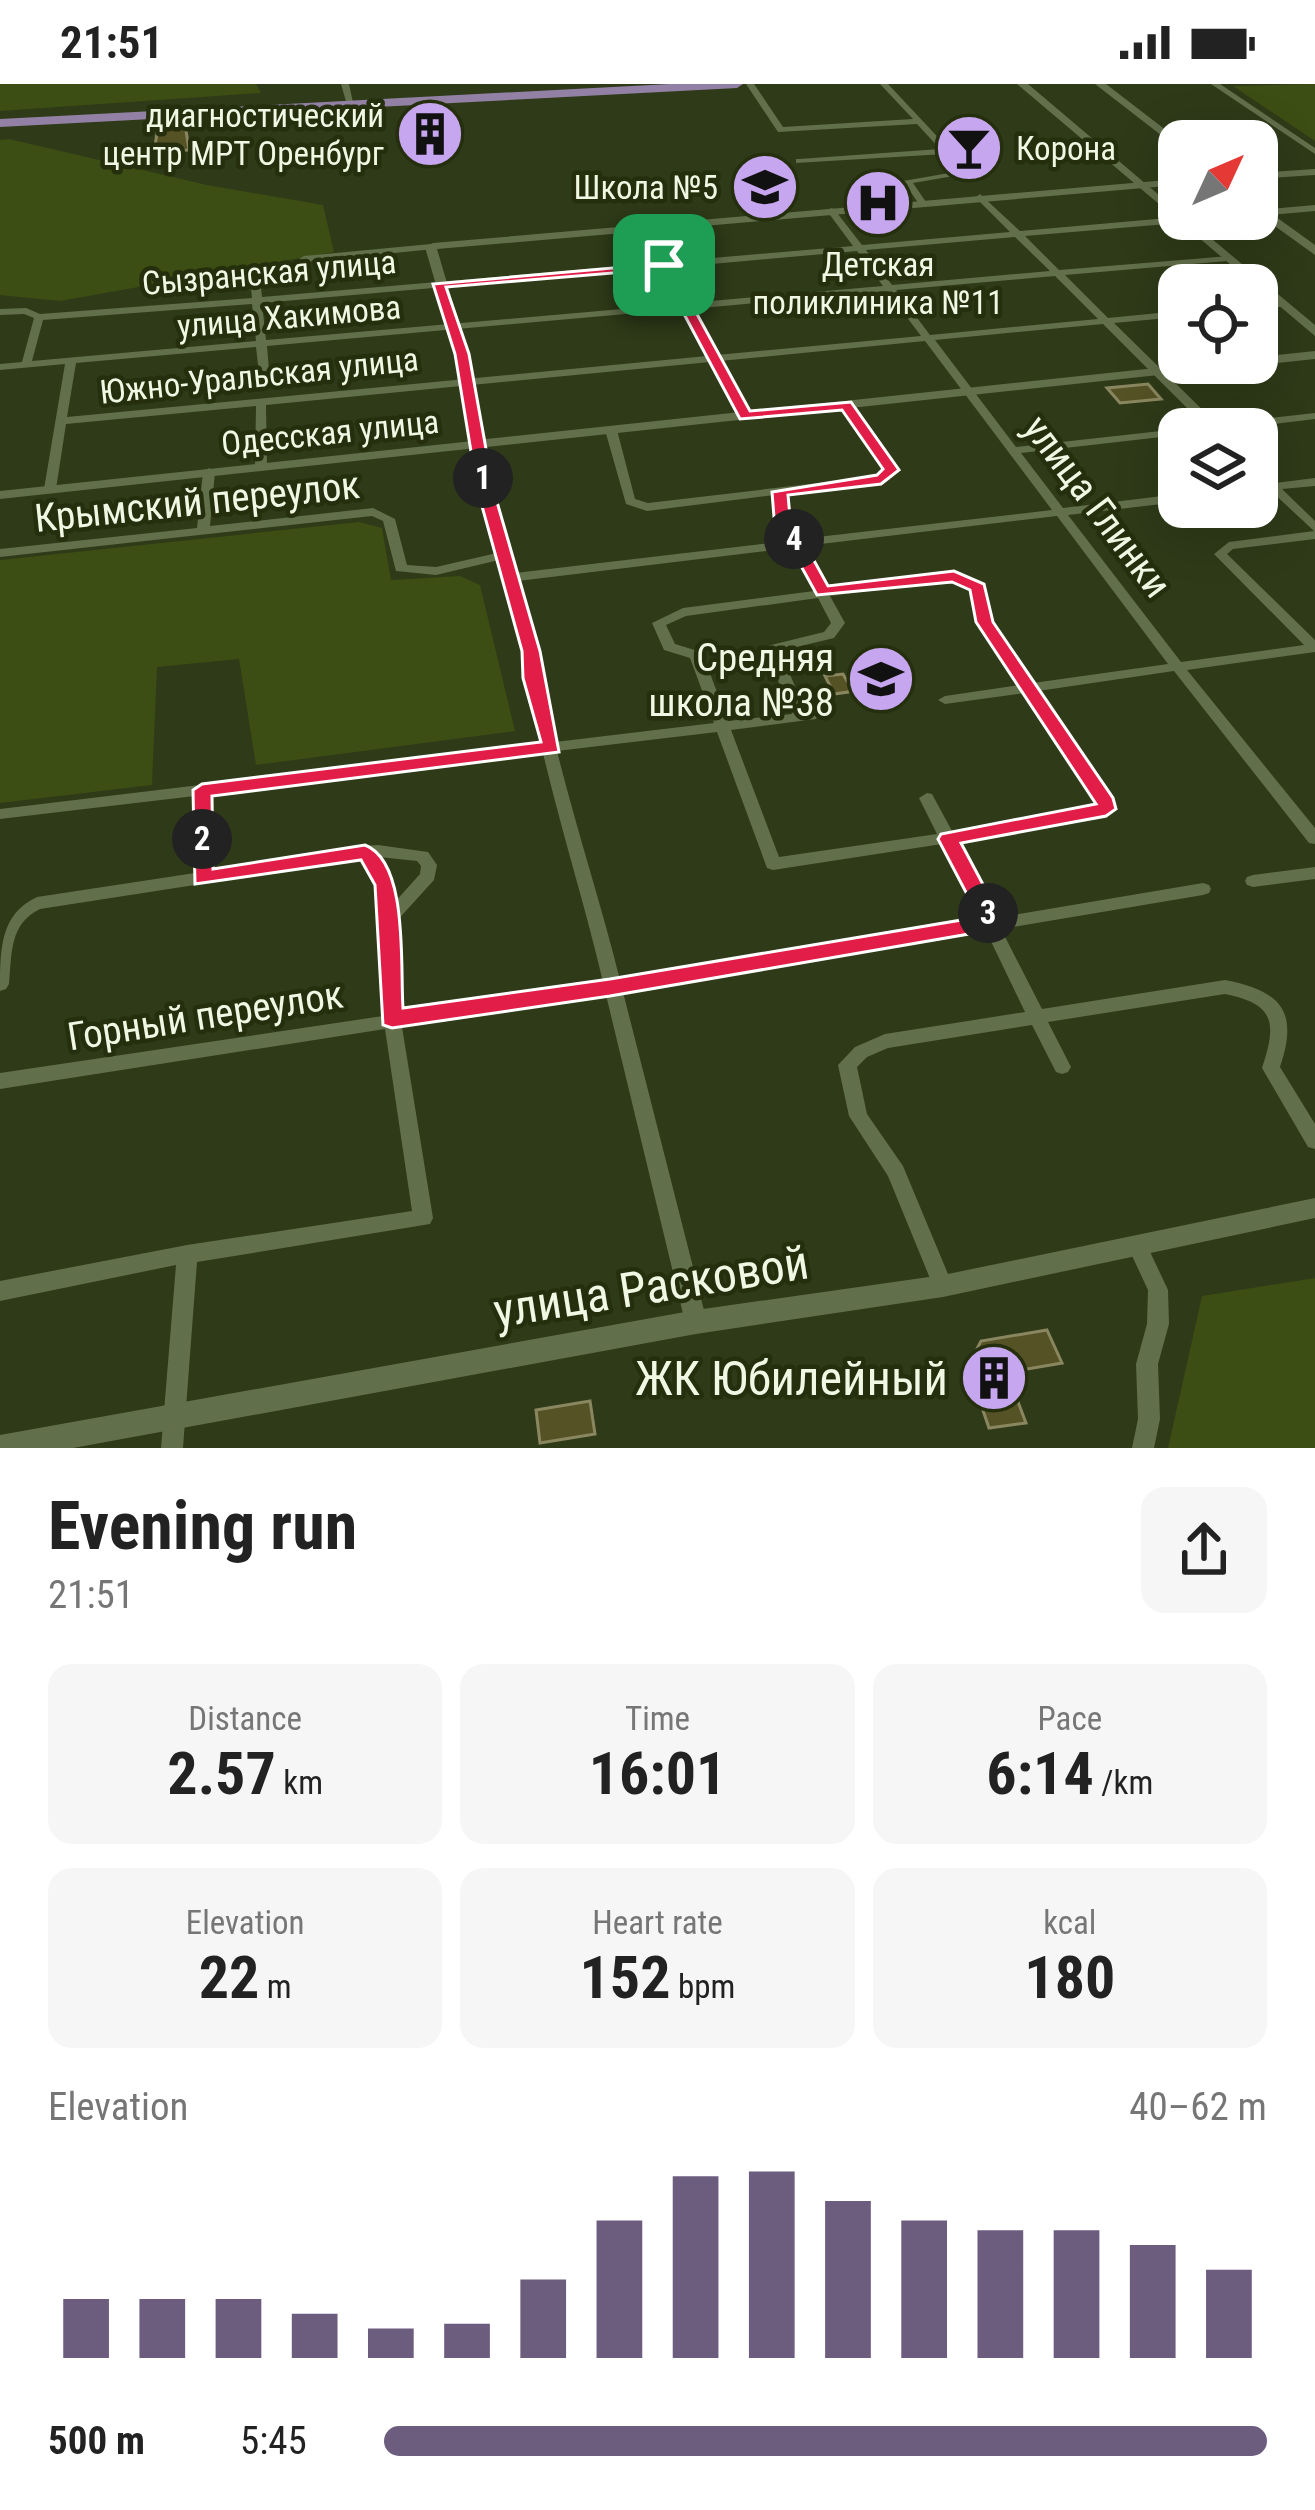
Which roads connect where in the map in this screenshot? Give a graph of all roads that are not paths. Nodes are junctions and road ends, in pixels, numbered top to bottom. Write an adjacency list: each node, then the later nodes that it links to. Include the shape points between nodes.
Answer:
1 (345, 84): 8 (street)
2 (737, 84): 8 (main road)
3 (749, 84): 9 (street, via 781,130)
4 (884, 84): 9 (street)
5 (1022, 84): 18 (main road)
6 (1100, 84): 11 (main road)
7 (1215, 84): 13 (street)
8 (351, 105): 10 (main road)
9 (921, 121): 12 (street)
10 (0, 123)
11 (1158, 130)
12 (950, 151): 14 (street); 21 (street, via 967,176 907,181)
13 (1315, 152)
14 (799, 161)
15 (1315, 172): 16 (street)
16 (1278, 175)
17 (1158, 184): 18 (street)
18 (1139, 185): 19 (street); 20 (main road)
19 (980, 197): 21 (street); 28 (street)
20 (1158, 201)
21 (922, 202): 24 (street)
22 (1315, 208): 23 (street)
23 (1278, 210)
24 (831, 211): 27 (street); 31 (street, улица Глинки)
25 (1158, 221): 28 (street, Сызранская улица)
26 (1278, 224): 32 (main road)
27 (640, 226): 30 (street); 35 (street)
28 (1019, 234): 31 (street, Сызранская улица); 37 (street)
29 (1205, 240): 33 (main road)
30 (431, 247): 34 (street); 38 (street)
31 (859, 249): 35 (street, Сызранская улица); 39 (street, улица Глинки)
32 (1315, 251)
33 (1227, 258): 37 (street, улица Хакимова); 41 (main road)
34 (304, 259)
35 (664, 265): 38 (street, Сызранская улица); 43 (street)
36 (254, 269): 40 (street)
37 (1061, 274): 39 (street, улица Хакимова); 47 (street)
38 (439, 284): 40 (street, Сызранская улица); 48 (street)
39 (890, 290): 43 (street, улица Хакимова); 50 (street, улица Глинки)
40 (259, 298): 46 (street, Сызранская улица); 51 (street)
41 (1283, 304): 42 (street); 49 (main road)
42 (1278, 305)
43 (686, 308): 48 (street, улица Хакимова); 53 (street)
44 (0, 312): 46 (street, Сызранская улица)
45 (1158, 316): 47 (street, Южно-Уральская улица)
46 (39, 317): 56 (street)
47 (1109, 320): 50 (street, Южно-Уральская улица); 58 (street)
48 (452, 329): 51 (street, улица Хакимова); 61 (street)
49 (1315, 332)
50 (928, 338): 53 (street, Южно-Уральская улица); 63 (street, улица Глинки)
51 (263, 347): 55 (street, улица Хакимова); 60 (street)
52 (1315, 355): 54 (street)
53 (713, 357): 61 (street, Южно-Уральская улица); 67 (street)
54 (1278, 359)
55 (71, 361): 56 (street, улица Хакимова); 70 (street)
56 (26, 365): 57 (street, улица Хакимова)
57 (0, 367)
58 (1158, 369)
59 (1158, 371): 63 (street, Одесская улица)
60 (265, 382)
61 (466, 382): 64 (street, Южно-Уральская улица); 73 (street)
62 (1172, 384): 66 (street)
63 (971, 392): 65 (street, Одесская улица); 74 (street, улица Глинки)
64 (261, 404): 70 (street, Южно-Уральская улица); 75 (street)
65 (846, 405): 67 (street, Одесская улица); 81 (street, via 889,475)
66 (1195, 408)
67 (745, 416): 71 (street, Одесская улица)
68 (1315, 416): 69 (street)
69 (1278, 420)
70 (61, 421): 79 (street)
71 (611, 430): 73 (street, Одесская улица); 81 (street, via 630,501 638,505)
72 (1158, 434): 74 (street)
73 (480, 443): 75 (street, Одесская улица); 89 (street)
74 (1016, 450): 84 (street, улица Глинки)
75 (261, 466): 76 (street, Одесская улица)
76 (209, 472): 79 (street, Одесская улица); 85 (street)
77 (1315, 482): 78 (street)
78 (1278, 486)
79 (50, 489): 82 (street, Одесская улица)
80 (1278, 491): 86 (street)
81 (780, 492): 87 (street)
82 (0, 495)
83 (1158, 501): 84 (street)
84 (1063, 512): 87 (street); 93 (street, улица Глинки)
85 (203, 531): 88 (street, Крымский переулок); 89 (street, Крымский переулок, via 373,512 389,519 401,568 436,571)
86 (1315, 532): 92 (street, via 1220,554)
87 (796, 542): 90 (street); 91 (street)
88 (0, 553)
89 (502, 556): 90 (street)
90 (507, 578): 97 (street)
91 (823, 592): 94 (street, via 968,580); 96 (street, via 838,623 829,635 772,649 806,717); 96 (street, via 683,612 659,623 669,647 696,655)
92 (1315, 648): 93 (street)
93 (1176, 665): 94 (street); 102 (street, улица Глинки)
94 (1027, 687): 95 (street); 101 (street, via 1106,809)
95 (945, 700)
96 (726, 728): 97 (street); 101 (street, via 773,864)
97 (552, 747): 98 (street); 111 (street)
98 (202, 790): 100 (street); 105 (street)
99 (927, 798): 101 (street)
100 (0, 814)
101 (948, 839): 108 (street)
102 (1315, 839)
103 (365, 852): 105 (street); 109 (street, via 382,871); 109 (street, via 402,851 429,865)
104 (1315, 873): 106 (street)
105 (202, 878): 110 (street, via 20,908 10,920)
106 (1253, 881)
107 (1203, 889): 108 (street, Горный переулок)
108 (992, 922): 111 (street, Горный переулок); 112 (street)
109 (386, 923): 113 (street)
110 (0, 984)
111 (610, 988): 113 (street, Горный переулок); 122 (street)
112 (1037, 1014): 114 (street); 116 (street, via 1225,987 1253,991 1281,1021 1271,1068); 120 (street, via 885,1041 847,1065 858,1116 896,1172)
113 (392, 1019): 115 (street, Горный переулок); 119 (street, via 423,1218)
114 (1062, 1067)
115 (0, 1081)
116 (1315, 1141)
117 (1315, 1208): 118 (street, улица Расковой)
118 (1137, 1245): 120 (street, улица Расковой); 126 (street, via 1158,1290)
119 (188, 1255): 121 (street); 123 (street)
120 (943, 1286): 122 (street, улица Расковой)
121 (0, 1291)
122 (695, 1322): 123 (street, улица Расковой)
123 (176, 1413): 124 (street, улица Расковой); 125 (street)
124 (0, 1448)
125 (172, 1448)
126 (1143, 1448)

